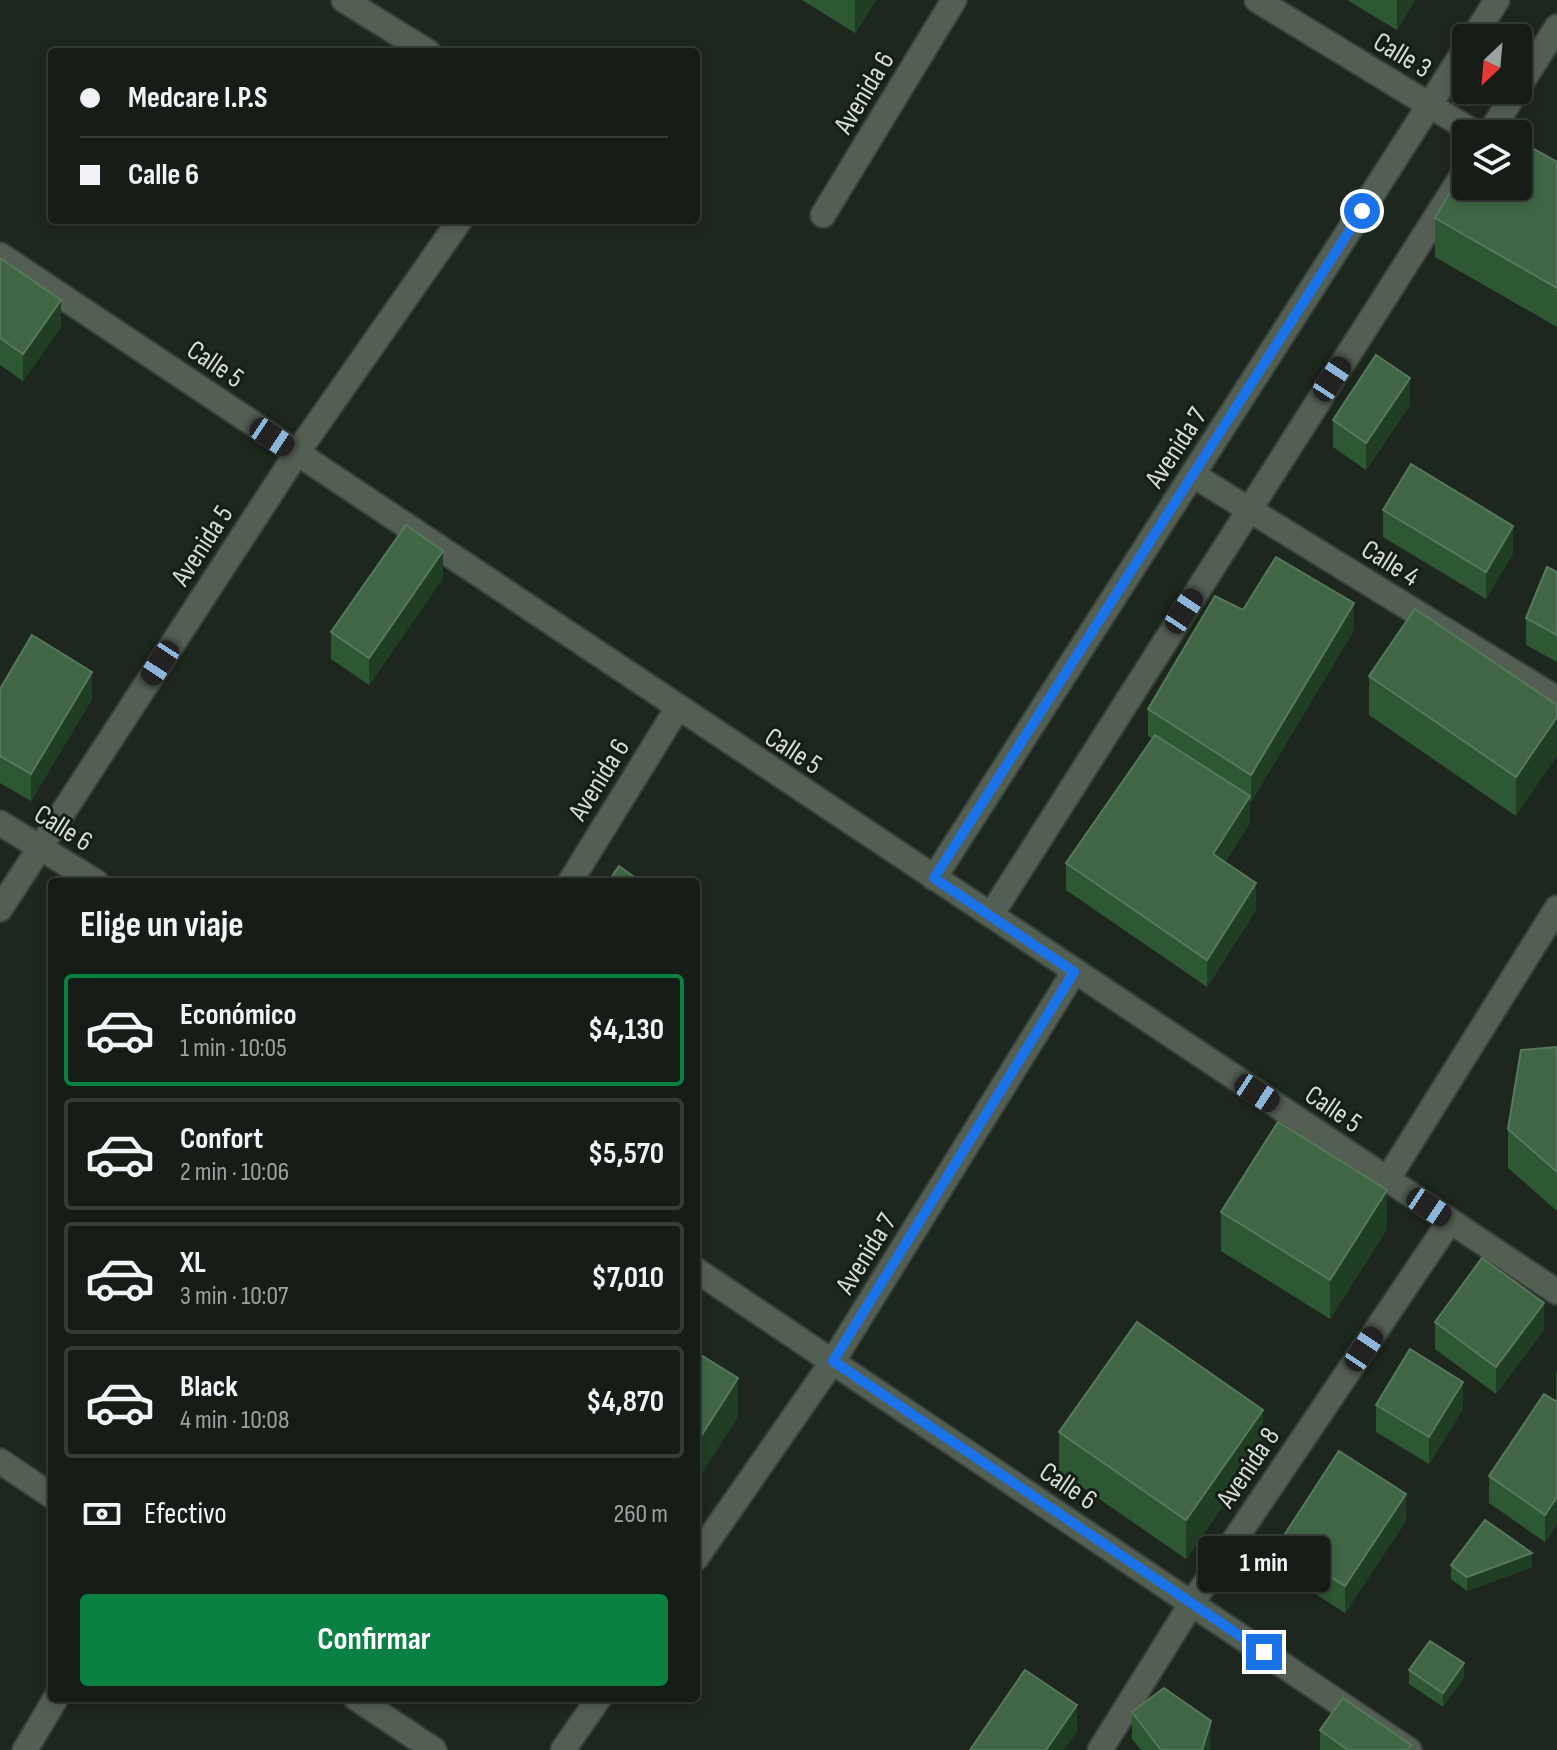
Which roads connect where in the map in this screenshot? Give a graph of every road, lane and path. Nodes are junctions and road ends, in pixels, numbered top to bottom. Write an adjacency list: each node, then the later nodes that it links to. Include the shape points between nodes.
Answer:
1 (344, 0): 7 (street)
2 (954, 0): 13 (street, Avenida 6)
3 (1257, 0): 10 (street, Calle 3)
4 (1497, 0): 5 (street)
5 (1482, 24)
6 (1557, 27): 8 (street)
7 (422, 48)
8 (1532, 66)
9 (1452, 70): 10 (street, Avenida 7)
10 (1430, 105): 11 (street, Calle 3); 17 (street, Avenida 7)
11 (1454, 120)
12 (1452, 192): 18 (street)
13 (823, 215)
14 (457, 224): 16 (street, Avenida 5)
15 (0, 255): 16 (street, Calle 5)
16 (297, 453): 20 (street, Calle 5); 22 (street, Avenida 5)
17 (1193, 475): 18 (street, Calle 4); 25 (street, Avenida 7)
18 (1249, 510): 19 (street, Calle 4); 28 (street)
19 (1557, 699)
20 (677, 709): 24 (street, Avenida 6); 25 (street, Calle 5)
21 (0, 823): 22 (street, Calle 6)
22 (40, 847): 23 (street, Calle 6); 27 (street, Avenida 5)
23 (90, 878)
24 (572, 878)
25 (934, 878): 28 (street, Calle 5)
26 (1557, 908): 30 (street)
27 (0, 909)
28 (991, 915): 29 (street, Calle 5)
29 (1074, 972): 30 (street, Calle 5); 34 (street, Avenida 7)
30 (1387, 1180): 31 (street, Calle 5)
31 (1450, 1221): 33 (street, Calle 5); 38 (street, Avenida 8)
32 (700, 1273): 34 (street, Calle 6)
33 (1557, 1292)
34 (833, 1361): 37 (street, Avenida 7); 38 (street, Calle 6)
35 (0, 1461): 36 (street)
36 (48, 1493)
37 (700, 1552)
38 (1192, 1603): 45 (street, Avenida 8); 46 (street, Calle 6)
39 (54, 1702): 42 (street)
40 (362, 1702): 43 (street)
41 (596, 1702): 44 (street)
42 (25, 1750)
43 (434, 1750)
44 (563, 1750)
45 (1100, 1750)
46 (1409, 1750)

